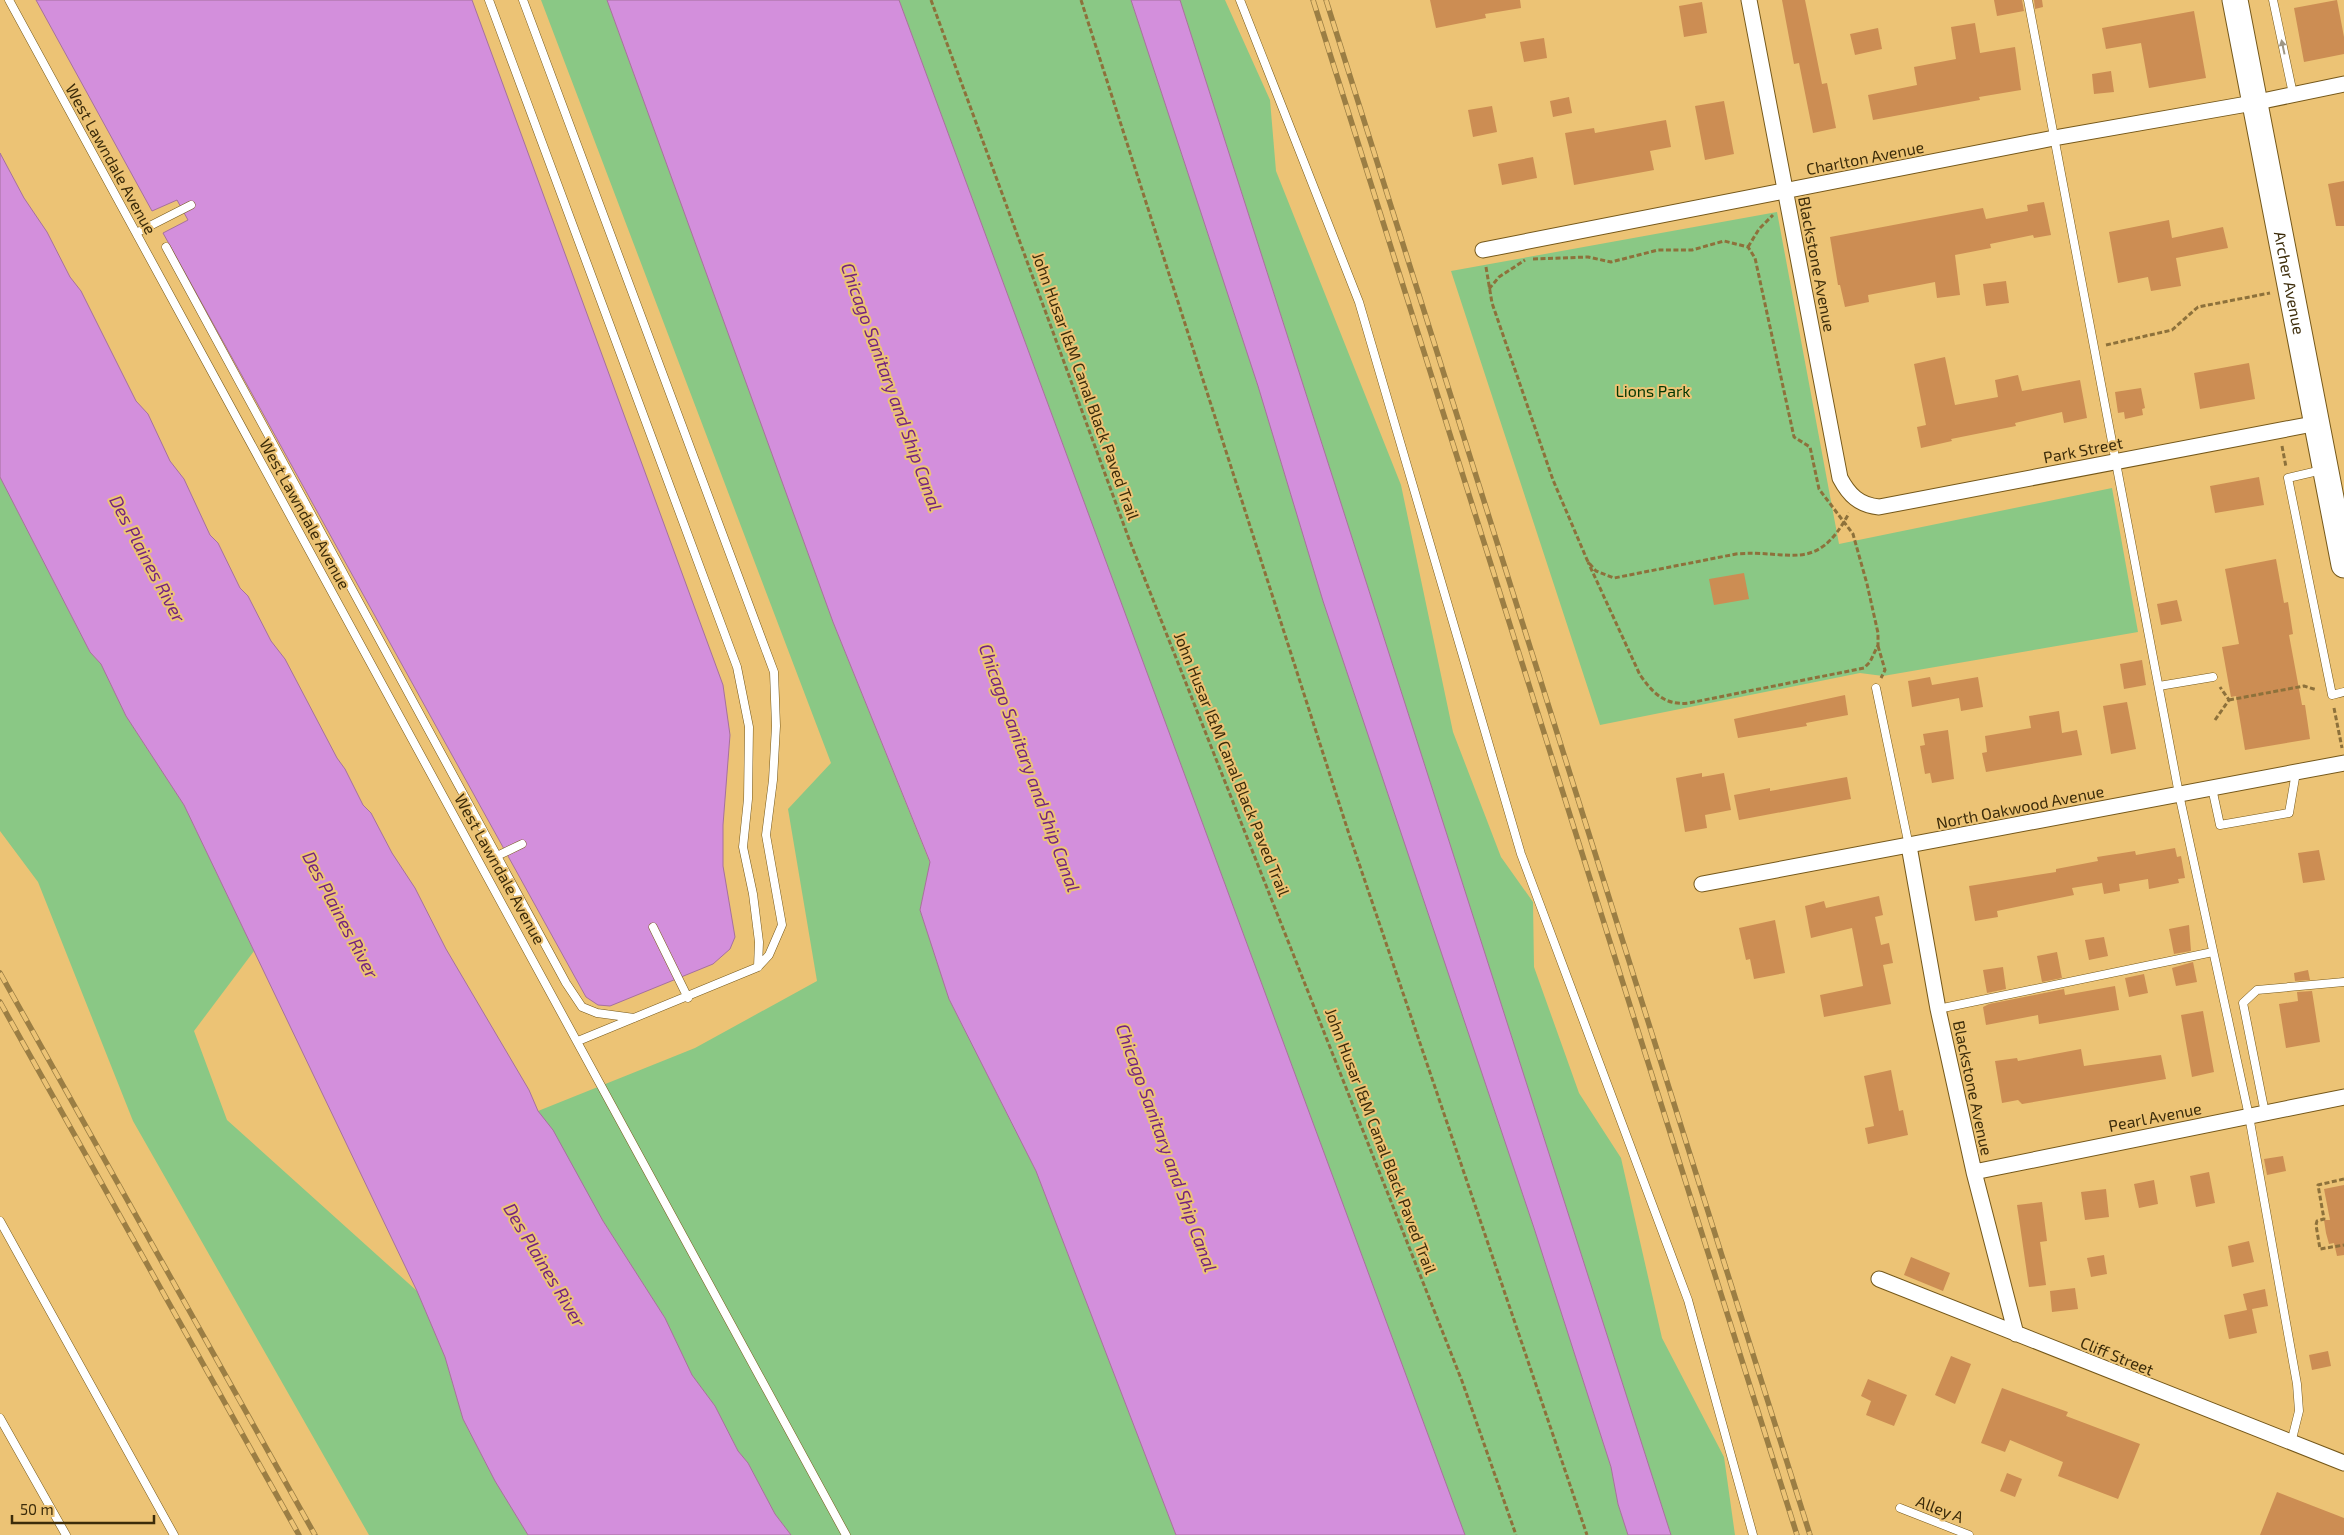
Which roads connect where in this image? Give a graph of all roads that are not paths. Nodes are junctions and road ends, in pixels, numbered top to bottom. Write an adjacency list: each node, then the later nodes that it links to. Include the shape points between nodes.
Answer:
1 (9, 0): 15 (lane, West Lawndale Avenue)
2 (489, 0): 37 (lane, via 737,667 749,727 748,799 743,847 759,942)
3 (523, 0): 37 (lane, via 774,672 776,726 766,835 782,926 769,955)
4 (1240, 0): 57 (lane, via 1359,302 1520,854 1688,1300)
5 (1749, 0): 13 (street, Blackstone Avenue)
6 (2028, 0): 12 (lane)
7 (2236, 0): 11 (main road, Archer Avenue)
8 (2273, 0): 10 (lane, one-way to 8)
9 (2344, 84): 10 (street, Charlton Avenue)
10 (2293, 94): 11 (street, Charlton Avenue)
11 (2253, 103): 12 (street, Charlton Avenue); 18 (main road, Archer Avenue)
12 (2054, 138): 13 (street, Charlton Avenue); 19 (lane)
13 (1787, 198): 17 (street, Charlton Avenue); 21 (street, Blackstone Avenue, via 1840,478)
14 (191, 205): 15 (lane)
15 (136, 233): 42 (lane, West Lawndale Avenue)
16 (166, 247): 33 (lane)
17 (1484, 250)
18 (2318, 423): 19 (street, Park Street); 20 (main road, Archer Avenue)
19 (2116, 462): 21 (street, Park Street, via 1879,507 1867,506); 24 (lane)
20 (2326, 469): 22 (main road, Archer Avenue); 26 (lane, via 2288,478 2332,695)
21 (1856, 499)
22 (2344, 565)
23 (2214, 677): 24 (lane)
24 (2159, 686): 30 (lane)
25 (1876, 688): 32 (lane)
26 (2344, 692)
27 (2343, 756): 28 (street, North Oakwood Avenue)
28 (2296, 772): 29 (street, North Oakwood Avenue); 29 (lane, via 2289,813 2220,825)
29 (2212, 788): 30 (street, North Oakwood Avenue)
30 (2179, 794): 32 (street, North Oakwood Avenue); 36 (lane)
31 (522, 844): 33 (lane)
32 (1909, 846): 34 (street, North Oakwood Avenue); 40 (street, Blackstone Avenue)
33 (497, 856): 41 (lane, via 582,1007 597,1013)
34 (1702, 884)
35 (653, 927): 39 (lane)
36 (2213, 952): 40 (lane); 45 (lane)
37 (758, 967): 39 (lane)
38 (2344, 982): 44 (lane, via 2257,990 2243,1003)
39 (688, 998): 41 (lane)
40 (1938, 1008): 46 (street, Blackstone Avenue)
41 (636, 1019): 42 (lane)
42 (578, 1041): 56 (lane, West Lawndale Avenue)
43 (2344, 1097): 44 (street, Pearl Avenue)
44 (2265, 1113): 45 (street, Pearl Avenue)
45 (2248, 1116): 46 (street, Pearl Avenue); 51 (lane, via 2297,1384 2298,1410)
46 (1974, 1172): 49 (street, Blackstone Avenue)
47 (0, 1221): 55 (lane)
48 (1878, 1278): 49 (street, Cliff Street)
49 (2016, 1334): 51 (street, Cliff Street)
50 (0, 1418): 54 (lane)
51 (2291, 1443): 52 (street, Cliff Street)
52 (2344, 1463)
53 (1900, 1508): 58 (lane, Alley A)
54 (66, 1535)
55 (174, 1535)
56 (846, 1535)
57 (1753, 1535)
58 (1969, 1535)

